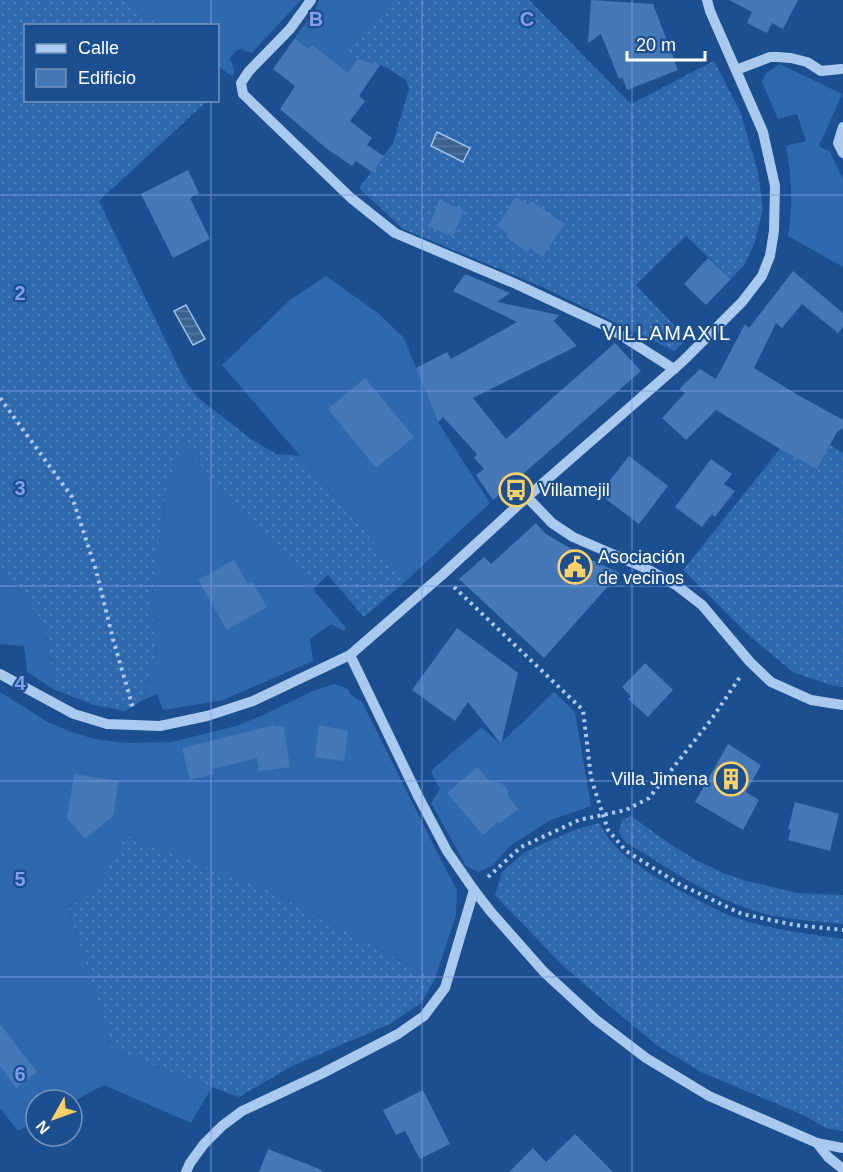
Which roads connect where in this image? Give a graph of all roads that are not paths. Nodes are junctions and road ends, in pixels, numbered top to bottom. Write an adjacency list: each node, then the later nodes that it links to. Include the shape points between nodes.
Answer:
1 (311, 0): 7 (street, via 290,29 249,71 241,83 243,94 351,198 395,233 608,327)
2 (706, 0): 4 (street)
3 (842, 68): 4 (street, via 821,71 807,62 770,57)
4 (736, 70): 7 (street, via 763,132 775,186 770,256 762,276 742,302)
5 (843, 127): 6 (street, via 838,143)
6 (843, 153)
7 (674, 369): 8 (street)
8 (527, 497): 9 (street); 11 (street, via 552,523 573,537 676,585 702,605 771,682 811,700)
9 (350, 655): 10 (street, via 253,701 160,726 107,724 74,714); 12 (street, via 417,796)
10 (0, 674)
11 (843, 705)
12 (474, 890): 13 (street, via 544,972 595,1019 646,1058 709,1096); 16 (street, via 446,988 424,1016 398,1034 242,1111 204,1144)
13 (817, 1143): 14 (street); 15 (street)
14 (843, 1148)
15 (843, 1169)
16 (186, 1172)

